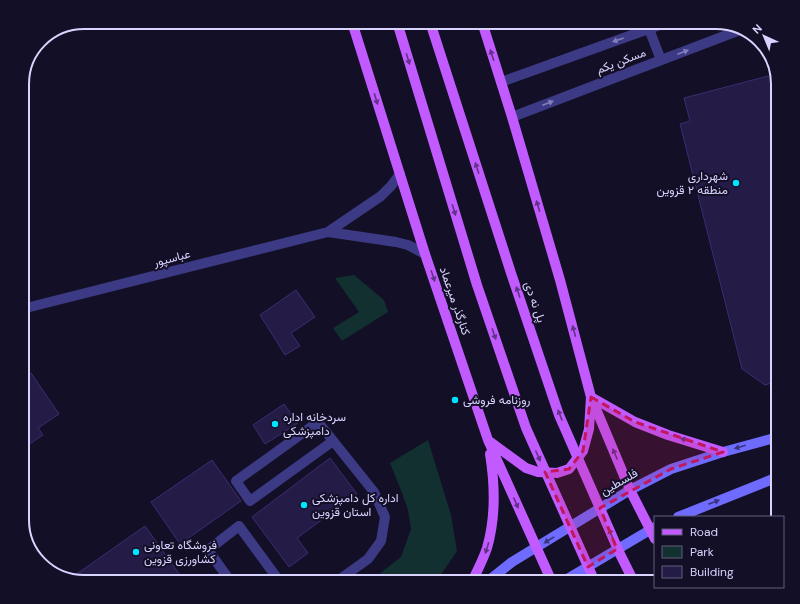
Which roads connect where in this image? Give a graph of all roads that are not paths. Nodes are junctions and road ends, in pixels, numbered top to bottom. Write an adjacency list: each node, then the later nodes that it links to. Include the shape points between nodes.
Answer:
1 (354, 29): 10 (main road, کنارگذر میرعماد, one-way to 10)
2 (399, 29): 31 (main road, one-way to 31, bridge, via 477,285 526,428)
3 (432, 29): 32 (main road, پل نه دی, one-way to 3, bridge, via 559,415)
4 (484, 29): 8 (main road, one-way to 4)
5 (649, 29): 7 (street); 8 (street, one-way to 8)
6 (734, 32): 7 (street, مسکن یکم, one-way to 6)
7 (661, 60): 9 (street, مسکن یکم, one-way to 7)
8 (501, 82): 9 (main road)
9 (512, 117): 14 (main road, one-way to 9)
10 (400, 174): 11 (street, via 381,196); 12 (main road, کنارگذر میرعماد)
11 (328, 232): 12 (street, via 396,242); 13 (street, عباسپور)
12 (425, 254): 16 (main road, کنارگذر میرعماد, one-way to 16)
13 (29, 307)
14 (591, 397): 16 (main road, via 589,429 583,451 569,469 557,473 538,472 526,468); 18 (main road, one-way to 14, via 635,422); 20 (main road, one-way to 14)
15 (771, 439): 18 (main road, فلسطین, one-way to 18)
16 (488, 440): 23 (main road, کنارگذر میرعماد, one-way to 23); 27 (main road, one-way to 27, via 494,503 487,549)
17 (333, 441): 17 (street, via 318,422 236,481 250,501); 26 (street, via 374,492 385,517 381,541 368,559)
18 (723, 452): 20 (main road, فلسطین, via 671,469)
19 (771, 480): 21 (main road, one-way to 19)
20 (630, 490): 22 (main road); 23 (main road, فلسطین, one-way to 23)
21 (680, 516)
22 (654, 532): 30 (main road)
23 (536, 548): 28 (main road, فلسطین); 29 (main road, کنارگذر میرعماد)
24 (226, 575): 25 (street, via 208,550 240,526)
25 (275, 575)
26 (346, 575)
27 (475, 575)
28 (496, 575)
29 (549, 575)
30 (575, 575)
31 (592, 575)
32 (630, 575)

